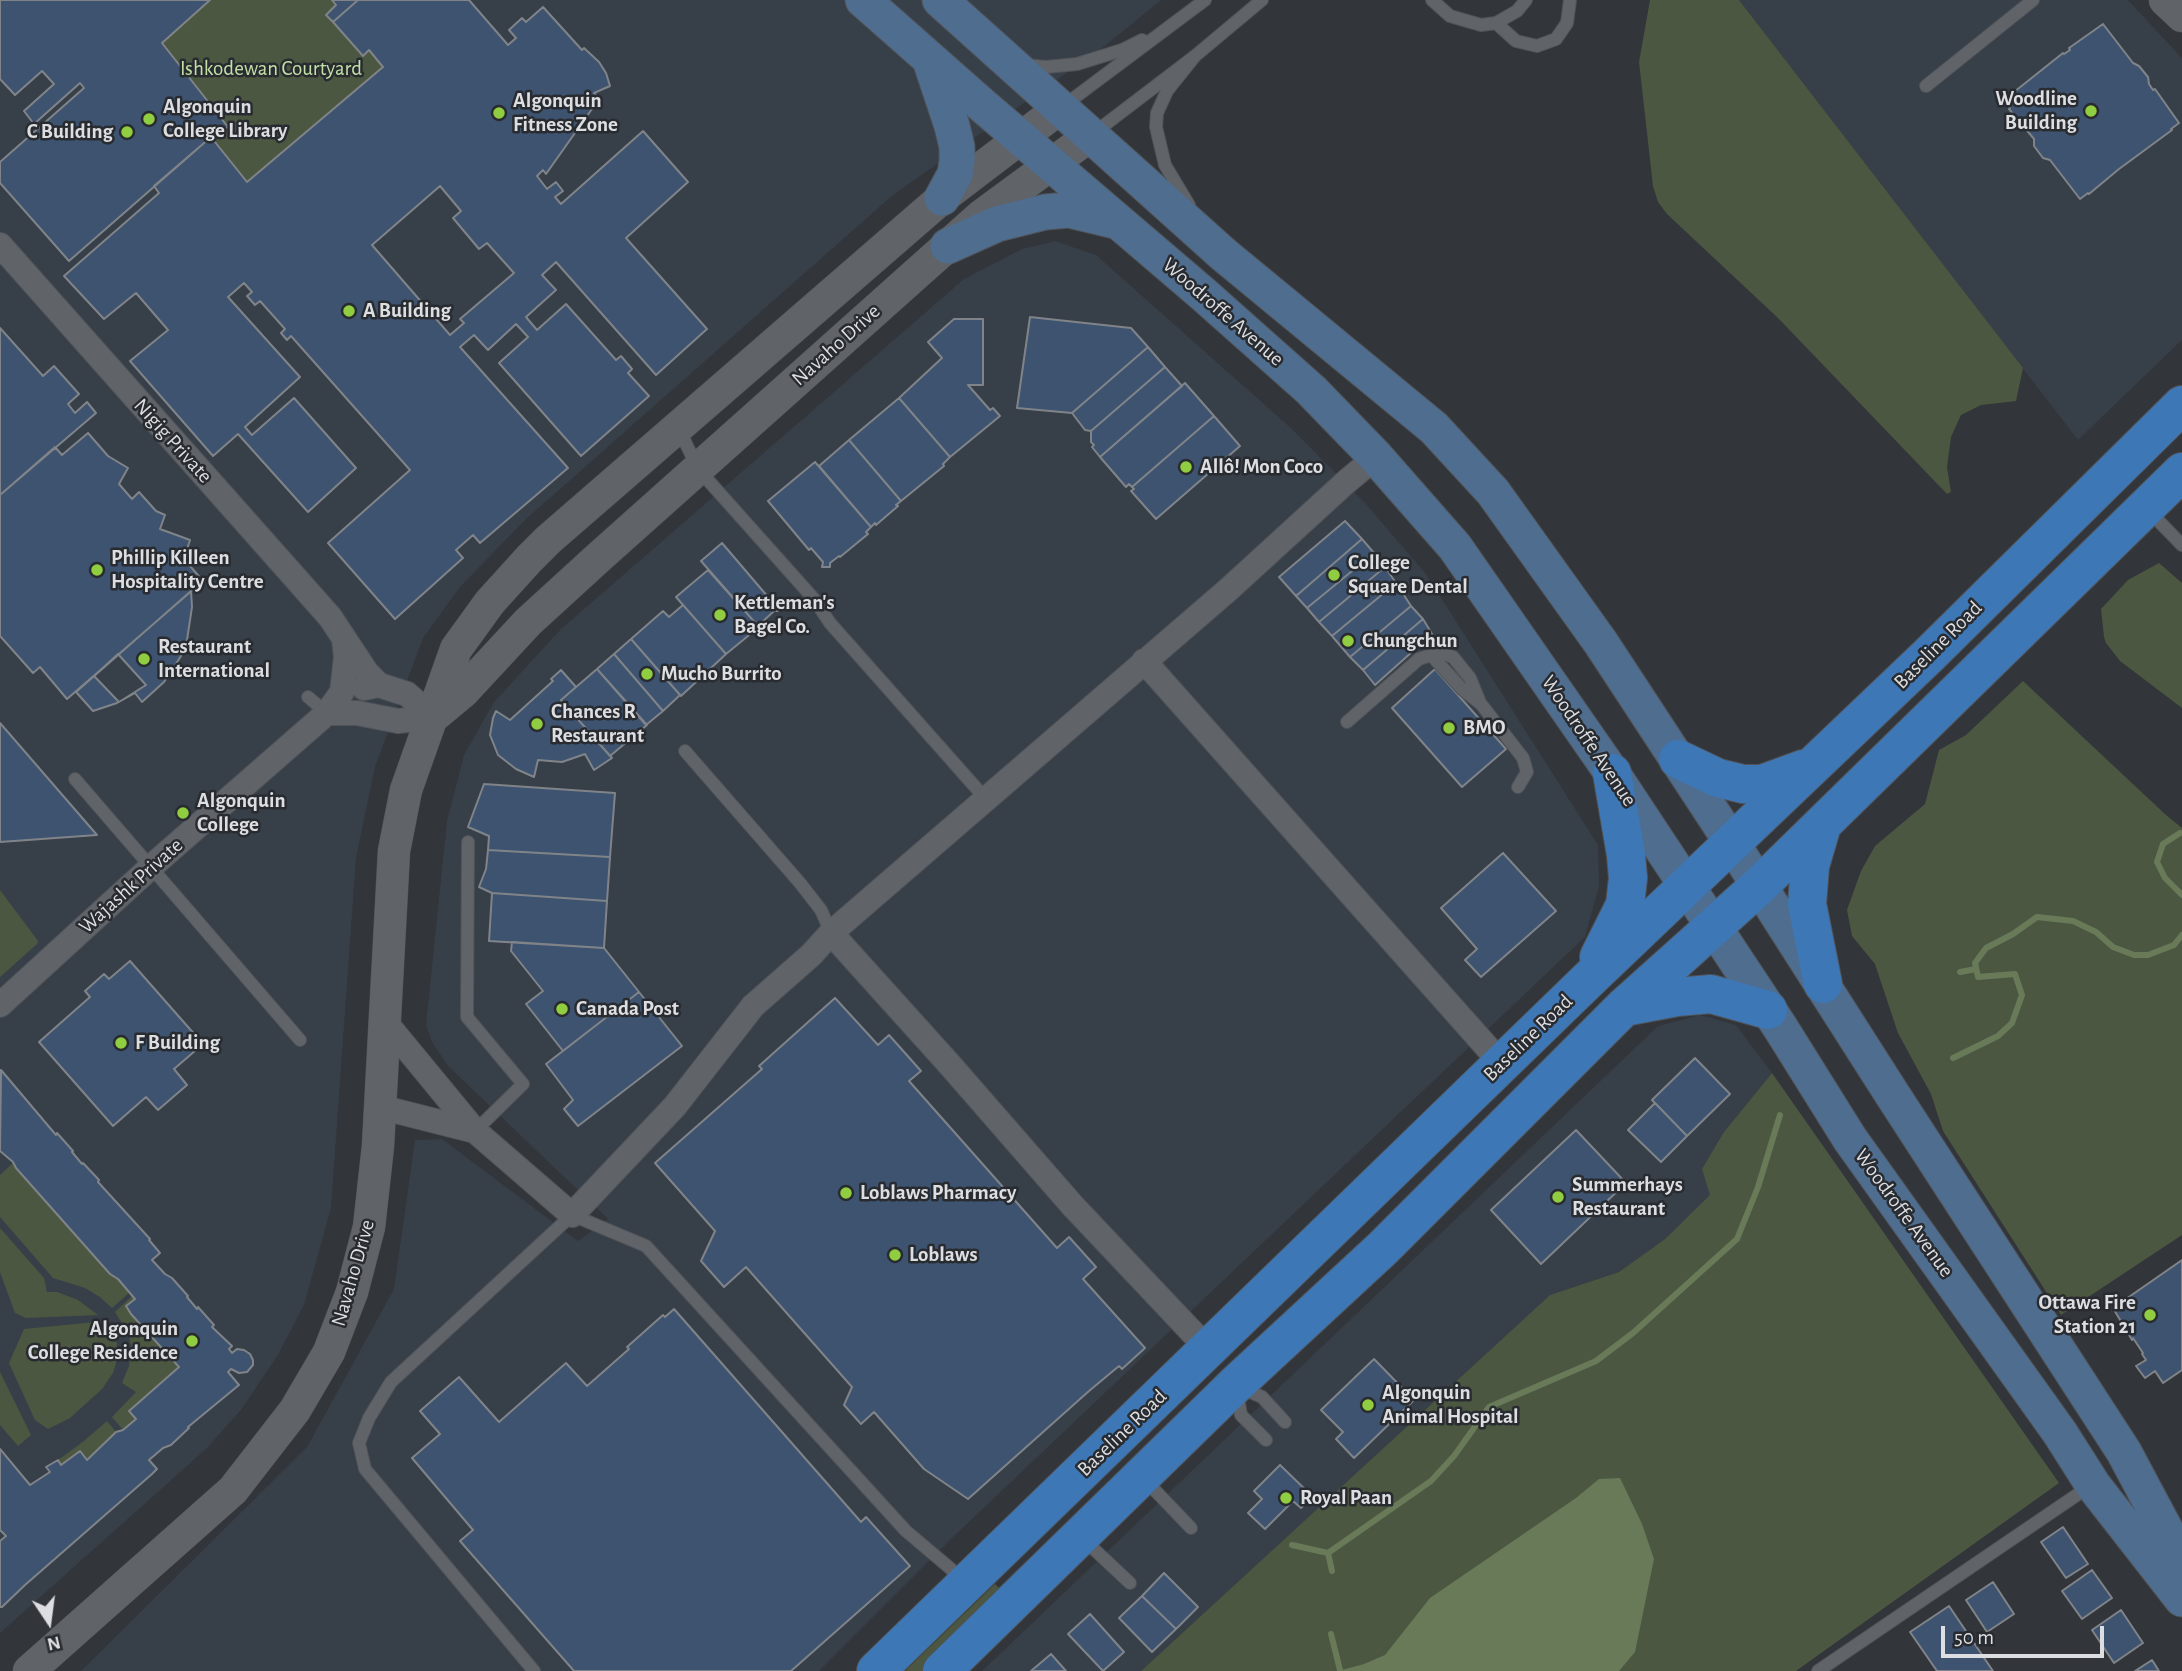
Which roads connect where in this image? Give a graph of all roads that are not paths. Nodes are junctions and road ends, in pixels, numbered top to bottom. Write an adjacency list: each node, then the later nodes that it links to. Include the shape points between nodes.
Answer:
1 (863, 0): 14 (main road, Woodroffe Avenue)
2 (940, 0): 15 (main road, Woodroffe Avenue)
3 (1205, 0): 12 (lane, Navaho Drive)
4 (1262, 0): 13 (lane, Navaho Drive)
5 (1432, 0): 11 (lane, via 1450,16 1466,22)
6 (1526, 0): 11 (lane)
7 (1570, 0): 11 (lane, via 1567,23 1556,38 1537,46 1516,41)
8 (2033, 0): 16 (lane)
9 (2165, 0): 10 (street)
10 (2182, 16)
11 (1496, 23)
12 (1168, 28): 15 (lane, via 1122,50 1077,64 1046,67); 17 (lane, Navaho Drive)
13 (1195, 57): 18 (lane, Navaho Drive); 25 (lane, via 1167,91 1156,127 1175,184)
14 (929, 59): 19 (main road, Woodroffe Avenue); 21 (main road, via 957,147 955,174)
15 (1008, 61): 17 (main road, Woodroffe Avenue)
16 (1926, 86)
17 (1060, 108): 18 (main road, Woodroffe Avenue); 19 (street, Navaho Drive)
18 (1091, 135): 20 (street, Navaho Drive); 25 (main road, Woodroffe Avenue)
19 (1020, 137): 20 (main road, Woodroffe Avenue); 21 (street, Navaho Drive)
20 (1051, 164): 22 (main road, Woodroffe Avenue); 24 (street, Navaho Drive)
21 (942, 198): 27 (street, Navaho Drive)
22 (1121, 223): 24 (main road, via 1069,211 1045,212 997,224); 28 (main road, Woodroffe Avenue, via 1311,390)
23 (0, 245): 33 (street, Nigig Private)
24 (948, 246): 29 (street, Navaho Drive)
25 (1223, 254): 42 (main road, Woodroffe Avenue, via 1434,428 1493,492)
26 (2182, 405): 43 (main road, Baseline Road)
27 (678, 429): 29 (lane); 39 (street, Navaho Drive, via 548,540 489,602 456,649)
28 (1376, 457): 34 (street); 44 (main road, Woodroffe Avenue, via 1455,547)
29 (698, 469): 39 (street, Navaho Drive, via 528,622 463,692); 47 (lane)
30 (2182, 472): 31 (main road)
31 (2146, 507): 32 (lane); 48 (main road)
32 (2182, 545)
33 (344, 638): 35 (street, Nigig Private); 36 (street)
34 (1144, 661): 47 (street); 63 (street)
35 (379, 685): 36 (street); 39 (street, via 407,694)
36 (342, 692): 38 (street, Wajashk Private)
37 (308, 697): 38 (lane)
38 (327, 713): 39 (street, via 398,721); 51 (street, Wajashk Private)
39 (433, 717): 61 (street, Navaho Drive, via 406,790 394,851)
40 (1347, 722): 46 (lane, via 1419,659 1441,653 1453,657 1470,678 1481,704 1524,758 1527,772)
41 (685, 751): 55 (lane, via 800,883 821,910)
42 (1678, 759): 43 (main road, via 1717,778 1752,784 1794,774); 50 (main road, Woodroffe Avenue)
43 (1818, 762): 50 (main road, Baseline Road)
44 (1612, 773): 53 (main road, Woodroffe Avenue); 56 (main road, via 1626,855 1625,905)
45 (75, 779): 51 (lane)
46 (1518, 787)
47 (985, 798): 55 (street)
48 (1823, 824): 52 (main road); 57 (main road, via 1810,866 1807,904)
49 (468, 842): 65 (lane, via 467,1017 523,1084)
50 (1732, 843): 52 (main road, Woodroffe Avenue); 53 (main road, Baseline Road)
51 (152, 866): 58 (street, Wajashk Private); 62 (lane)
52 (1759, 886): 54 (main road); 57 (main road, Woodroffe Avenue)
53 (1686, 888): 54 (main road, Woodroffe Avenue); 56 (main road, Baseline Road)
54 (1713, 927): 59 (main road); 60 (main road, Woodroffe Avenue)
55 (831, 933): 66 (street, via 753,1006 676,1106); 67 (street, via 1072,1205)
56 (1587, 981): 63 (main road, Baseline Road)
57 (1823, 984): 75 (main road, Woodroffe Avenue, via 2124,1452)
58 (0, 1005)
59 (1624, 1007): 60 (main road, via 1711,994); 68 (main road, via 1383,1248)
60 (1768, 1010): 72 (main road, Woodroffe Avenue, via 1850,1139)
61 (386, 1023): 64 (street, Navaho Drive); 65 (street)
62 (300, 1040)
63 (1502, 1064): 67 (main road, Baseline Road)
64 (380, 1107): 65 (street); 78 (street, Navaho Drive, via 369,1227 352,1292 329,1352 295,1410 233,1489)
65 (475, 1131): 66 (street)
66 (572, 1215): 77 (lane, via 646,1246 906,1531); 79 (lane, via 391,1382 359,1443 365,1469)
67 (1208, 1349): 68 (main road); 77 (main road, Baseline Road)
68 (1236, 1385): 69 (lane, via 1262,1397); 70 (lane, via 1241,1415); 71 (main road)
69 (1285, 1422)
70 (1266, 1440)
71 (1142, 1476): 73 (lane); 74 (main road)
72 (2093, 1485): 75 (main road, Woodroffe Avenue); 82 (lane)
73 (1191, 1528)
74 (1080, 1536): 76 (lane); 81 (main road)
75 (2179, 1580)
76 (1130, 1583)
77 (964, 1586): 80 (main road, Baseline Road)
78 (38, 1668)
79 (534, 1671)
80 (876, 1671)
81 (942, 1671)
82 (1818, 1671)

